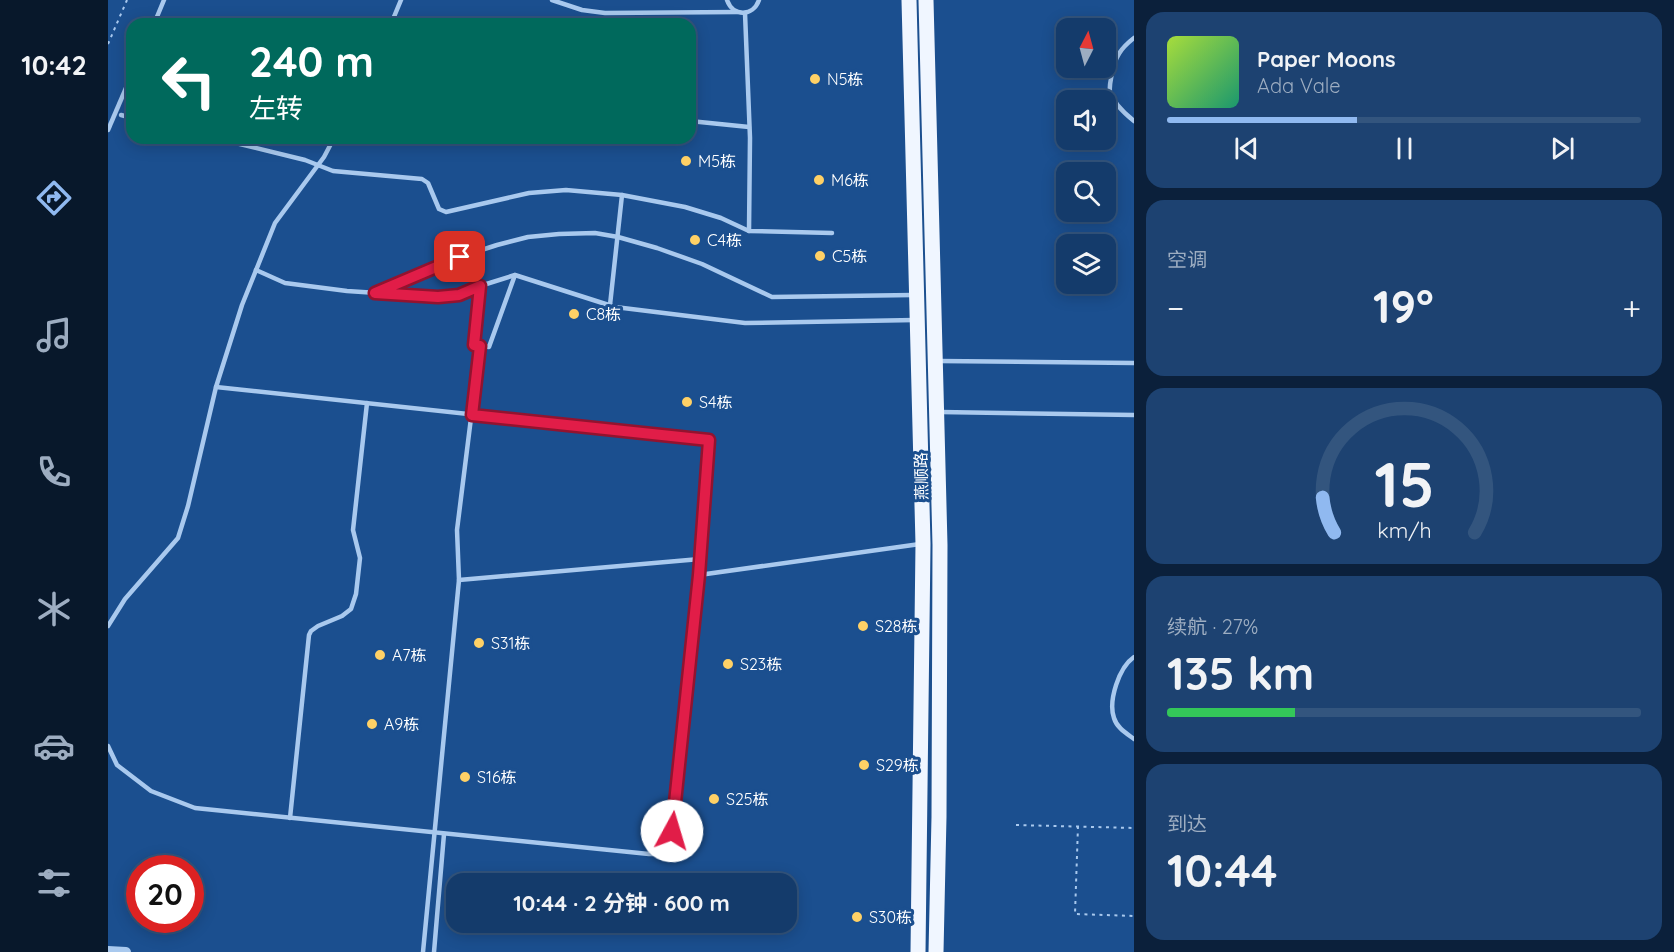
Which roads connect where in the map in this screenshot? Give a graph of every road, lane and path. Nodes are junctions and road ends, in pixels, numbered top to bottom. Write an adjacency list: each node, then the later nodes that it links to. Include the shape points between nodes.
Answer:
1 (127, 0): 14 (path)
2 (164, 0): 11 (lane)
3 (401, 0): 12 (lane)
4 (552, 0): 9 (lane, via 605,13)
5 (727, 0): 9 (lane)
6 (759, 0): 10 (lane, via 754,9)
7 (909, 0): 33 (main road, 燕顺路)
8 (926, 0): 37 (main road, 燕顺路)
9 (738, 12): 10 (lane)
10 (745, 13): 20 (lane)
11 (156, 18)
12 (394, 18)
13 (1134, 38): 18 (lane, via 1118,53 1110,90 1114,101)
14 (108, 44)
15 (126, 88): 21 (lane)
16 (121, 115): 17 (lane)
17 (126, 116)
18 (1134, 121)
19 (696, 122): 20 (lane)
20 (749, 127): 26 (lane)
21 (108, 130)
22 (240, 144): 24 (lane)
23 (331, 144): 24 (lane)
24 (318, 166): 25 (lane, via 333,171 422,179 428,183 439,209 446,212 529,193 566,190); 29 (lane, via 274,223)
25 (622, 195): 26 (lane, via 685,207); 28 (lane)
26 (749, 231): 27 (lane)
27 (832, 233)
28 (618, 237): 32 (lane, via 595,233 528,237 460,257); 33 (lane, via 702,264 772,297); 34 (lane)
29 (256, 270): 32 (lane, via 285,283); 39 (lane)
30 (515, 275): 31 (lane); 34 (lane); 36 (lane, via 489,347)
31 (480, 286): 32 (lane, via 459,295 438,297); 36 (lane, via 474,345)
32 (375, 293)
33 (916, 295): 35 (main road, 燕顺路)
34 (610, 305): 35 (lane, via 745,323)
35 (917, 320): 44 (main road, 燕顺路)
36 (480, 346): 42 (lane)
37 (936, 362): 38 (lane); 41 (main road, 燕顺路)
38 (1134, 363)
39 (216, 387): 40 (lane); 48 (lane, via 178,538 125,599)
40 (366, 403): 42 (lane); 52 (lane, via 353,530 360,558 356,594 351,609 309,635)
41 (938, 412): 43 (lane); 64 (main road, 燕顺路)
42 (472, 415): 45 (lane, via 709,440); 47 (lane, via 457,530)
43 (1134, 415)
44 (923, 544): 46 (lane); 63 (main road, 燕顺路)
45 (700, 559): 46 (lane); 47 (lane)
46 (699, 575): 57 (lane, via 670,854)
47 (459, 580): 56 (lane)
48 (108, 626)
49 (1134, 657): 50 (lane, via 1123,667 1113,698 1113,717 1121,730)
50 (1134, 739)
51 (108, 746): 52 (lane, via 117,765 151,791 195,808)
52 (290, 818): 56 (lane)
53 (1016, 825): 54 (path)
54 (1078, 826): 55 (path); 58 (path, via 1075,914)
55 (1134, 828)
56 (434, 832): 57 (lane); 61 (lane)
57 (444, 834): 62 (lane)
58 (1134, 916)
59 (108, 951): 60 (street)
60 (126, 952)
61 (423, 952)
62 (434, 952)
63 (918, 952)
64 (936, 952)

